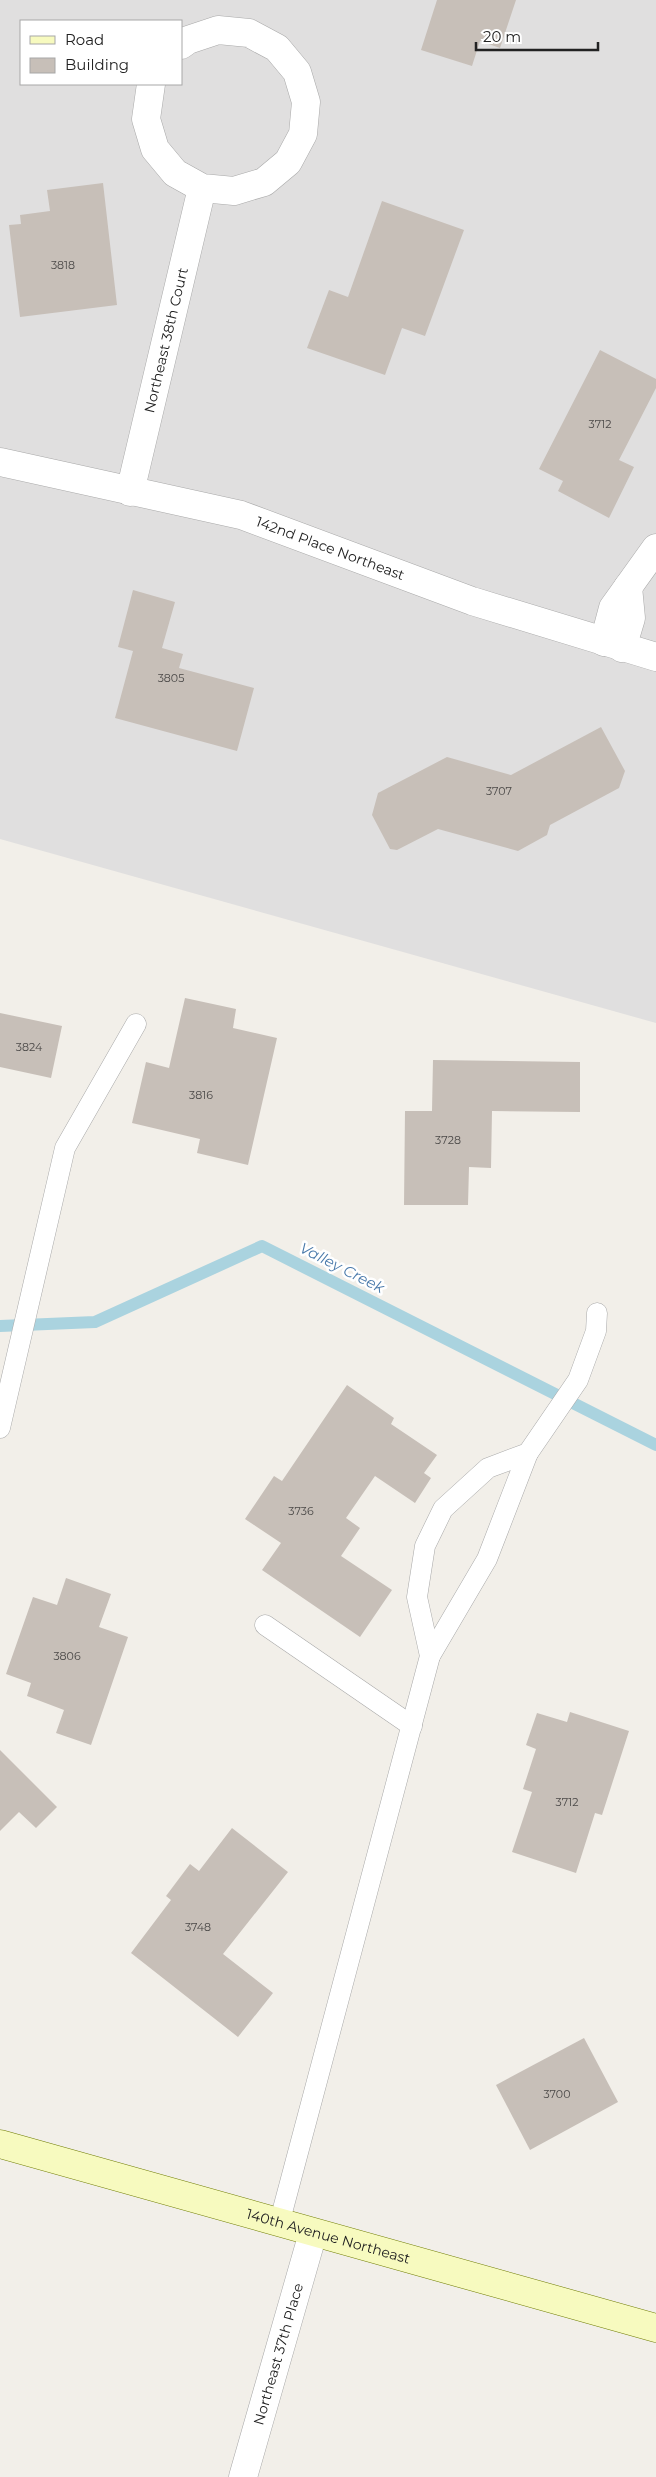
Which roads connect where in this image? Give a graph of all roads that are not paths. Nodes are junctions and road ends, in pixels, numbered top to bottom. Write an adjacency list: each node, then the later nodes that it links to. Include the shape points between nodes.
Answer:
1 (182, 44): 3 (street, via 218,30 249,33 277,48 297,72 306,102 303,134 288,162 264,182 234,191)
2 (150, 85): 3 (street, via 146,119 155,149 175,173)
3 (202, 188): 5 (street, Northeast 38th Court)
4 (0, 462): 5 (street, 142nd Place Northeast)
5 (130, 492): 7 (street, 142nd Place Northeast, via 241,515 472,602)
6 (656, 548): 7 (street, via 628,587 631,618)
7 (613, 645): 8 (street, 142nd Place Northeast)
8 (656, 656)
9 (136, 1024): 11 (lane, via 65,1148)
10 (597, 1313): 12 (lane, via 596,1331 578,1380)
11 (0, 1428)
12 (528, 1453): 14 (lane, via 487,1559); 14 (lane, via 488,1468 443,1509 425,1546 418,1597)
13 (265, 1625): 15 (lane)
14 (430, 1656): 15 (lane)
15 (412, 1726): 17 (lane)
16 (0, 2144): 17 (street, 140th Avenue Northeast)
17 (279, 2224): 18 (street, 140th Avenue Northeast)
18 (312, 2232): 19 (street, 140th Avenue Northeast); 20 (street, Northeast 37th Place)
19 (656, 2328)
20 (243, 2477)

